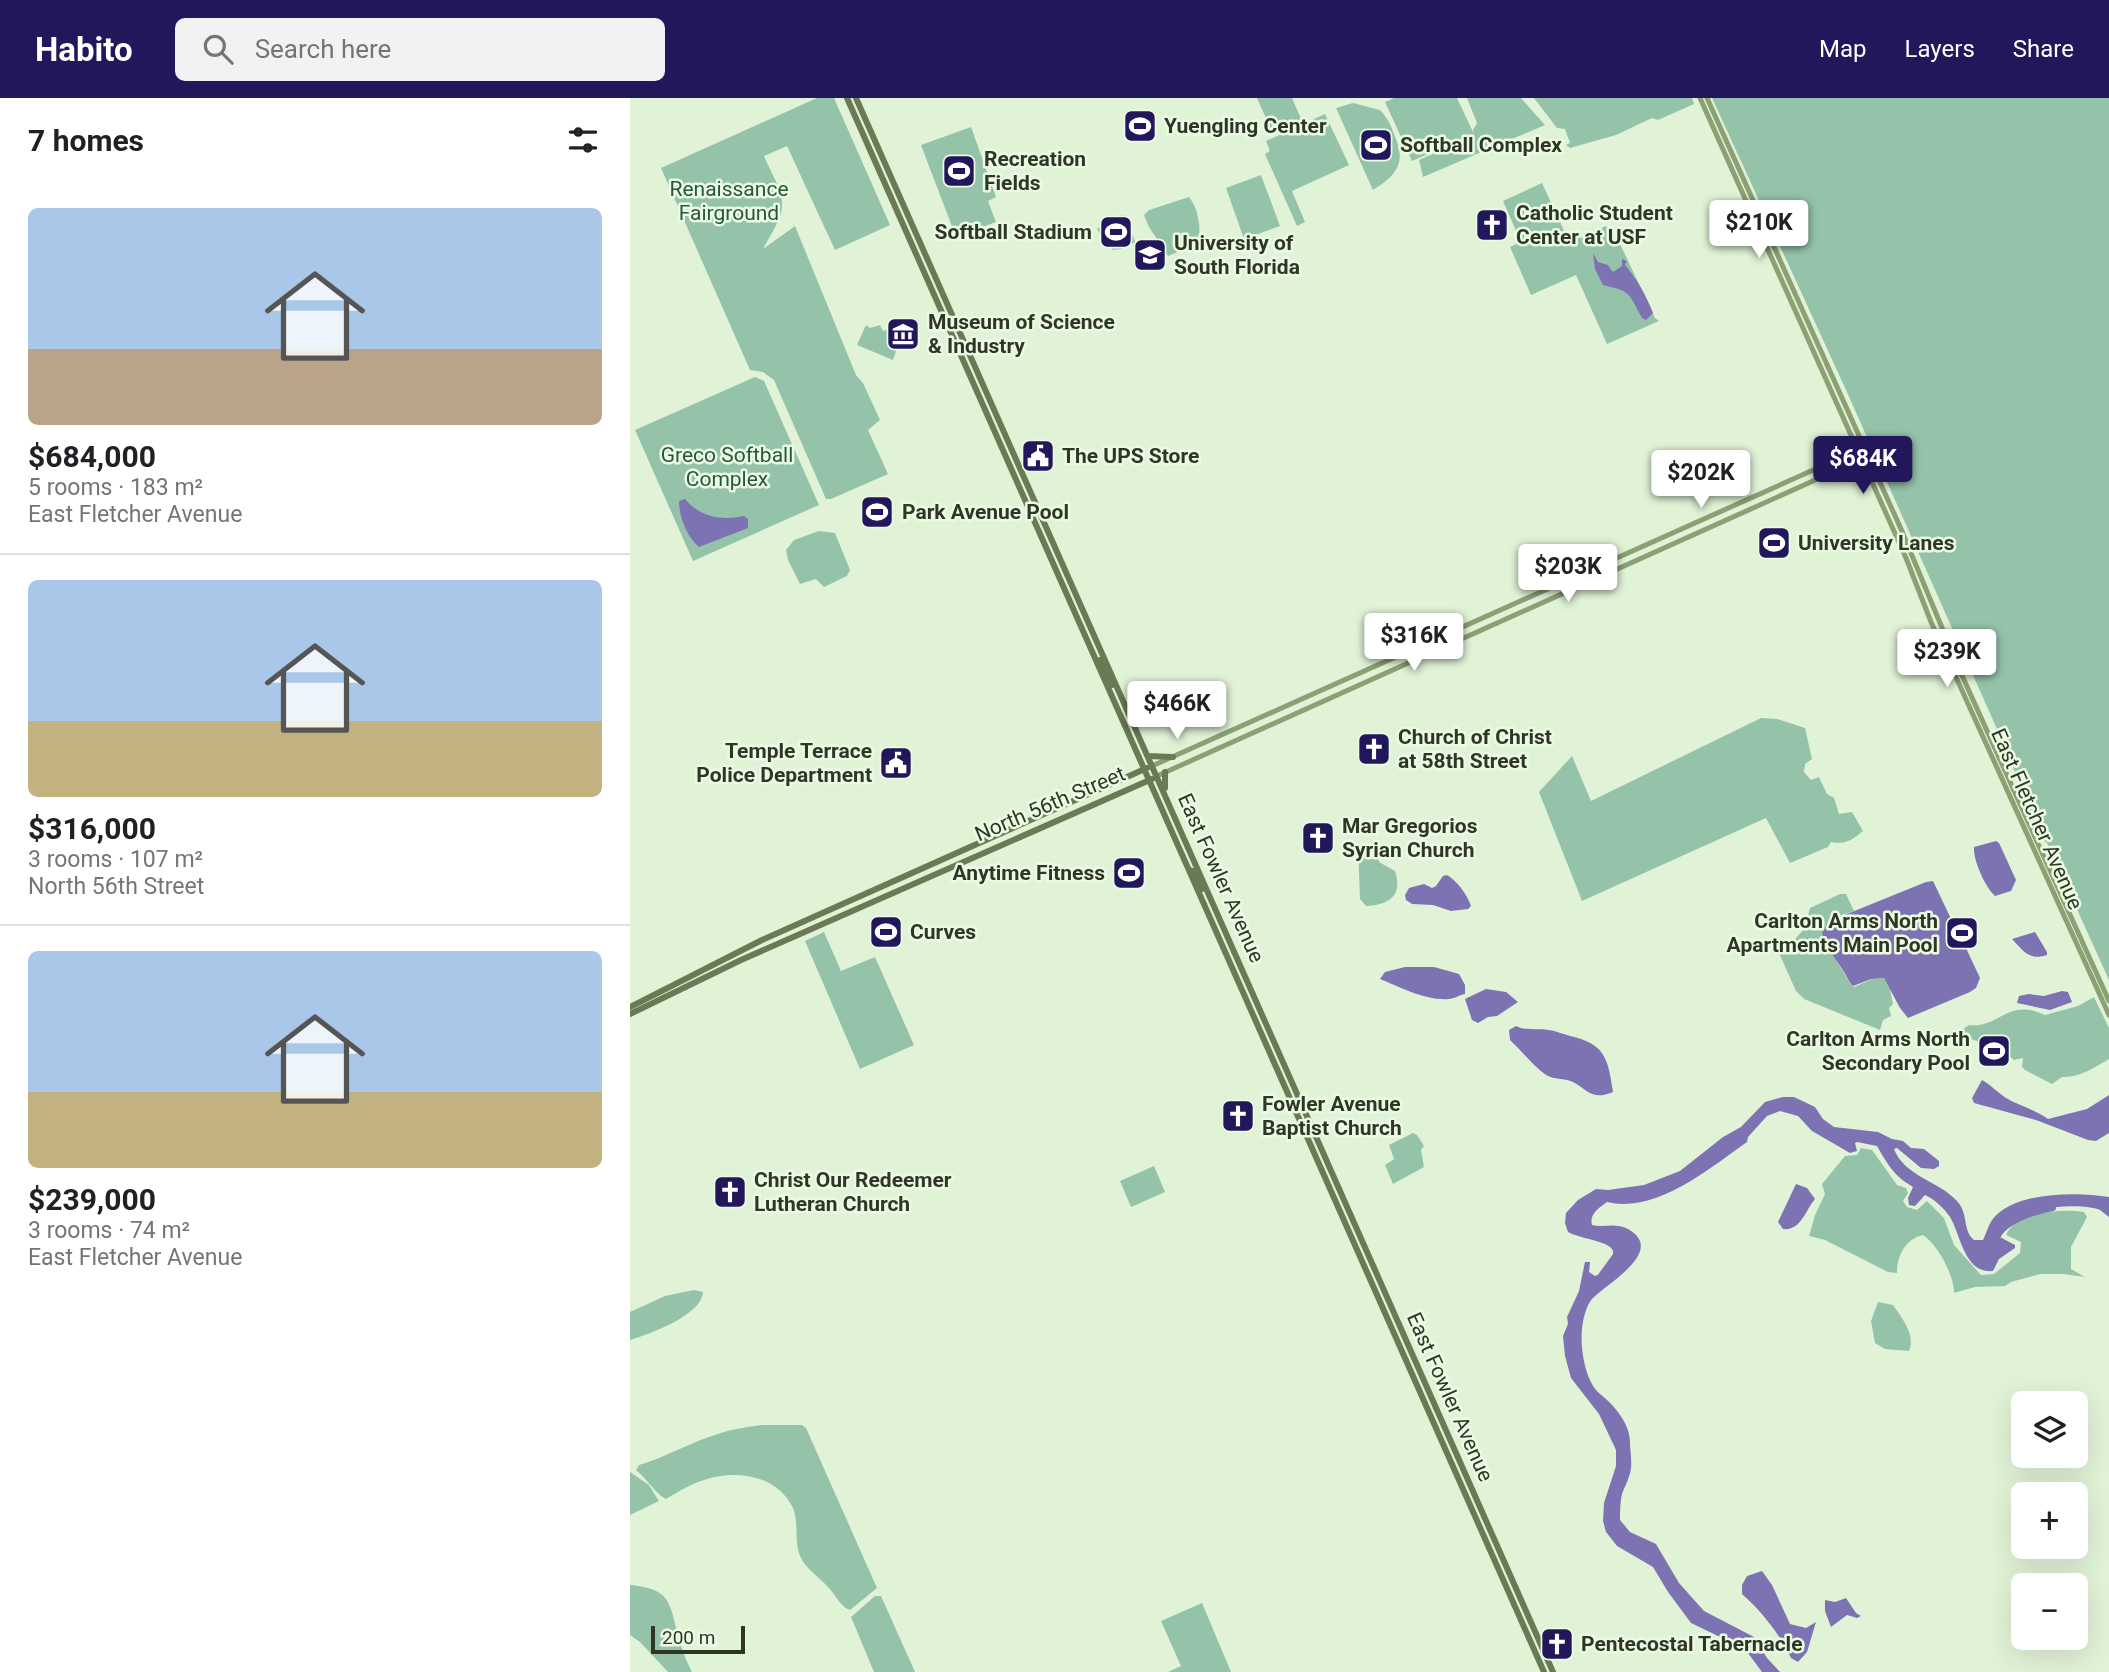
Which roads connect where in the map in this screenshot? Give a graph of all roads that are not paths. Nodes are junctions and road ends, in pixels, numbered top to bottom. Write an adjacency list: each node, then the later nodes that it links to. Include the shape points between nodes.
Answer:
1 (847, 98): 7 (main road, East Fowler Avenue)
2 (855, 98): 10 (main road, East Fowler Avenue)
3 (1700, 98): 6 (main road, East Fletcher Avenue)
4 (1707, 98): 5 (main road, East Fletcher Avenue)
5 (1864, 448): 6 (main road, North 56th Street); 8 (main road, East Fletcher Avenue)
6 (1857, 450): 8 (main road, East Fletcher Avenue); 9 (main road, North 56th Street)
7 (1005, 455): 10 (main road); 13 (main road, East Fowler Avenue)
8 (1864, 458): 12 (main road, North 56th Street); 42 (main road, East Fletcher Avenue, via 1901,529); 45 (main road, East Fletcher Avenue, via 1936,632)
9 (1740, 503): 11 (main road, North 56th Street); 12 (main road)
10 (1036, 504): 16 (main road, East Fowler Avenue)
11 (1727, 509): 14 (main road, via 1711,518); 24 (main road, North 56th Street)
12 (1743, 512): 14 (main road, North 56th Street)
13 (1033, 518): 15 (main road, East Fowler Avenue); 16 (main road)
14 (1711, 526): 27 (main road, North 56th Street)
15 (1054, 564): 17 (main road, via 1072,598); 18 (main road, East Fowler Avenue)
16 (1065, 569): 17 (main road, East Fowler Avenue)
17 (1080, 603): 20 (main road, East Fowler Avenue)
18 (1072, 606): 19 (main road, East Fowler Avenue); 20 (main road, via 1079,610)
19 (1090, 646): 21 (main road); 22 (main road, East Fowler Avenue)
20 (1102, 654): 21 (main road, East Fowler Avenue)
21 (1118, 690): 23 (main road, East Fowler Avenue)
22 (1134, 749): 26 (main road, East Fowler Avenue); 28 (main road)
23 (1148, 756): 24 (main road); 25 (main road, East Fowler Avenue)
24 (1173, 757): 25 (main road, North 56th Street)
25 (1152, 766): 26 (main road, North 56th Street); 29 (main road, East Fowler Avenue)
26 (1144, 770): 28 (main road, North 56th Street); 30 (main road, East Fowler Avenue)
27 (1165, 772): 29 (main road, North 56th Street); 33 (main road)
28 (1133, 775): 35 (main road, North 56th Street)
29 (1157, 776): 30 (main road, North 56th Street); 33 (main road, East Fowler Avenue)
30 (1149, 780): 31 (main road, North 56th Street); 32 (main road, East Fowler Avenue)
31 (1133, 787): 32 (main road); 36 (main road, North 56th Street)
32 (1152, 788): 34 (main road, East Fowler Avenue)
33 (1166, 797): 38 (main road, East Fowler Avenue)
34 (1188, 869): 38 (main road); 46 (main road, East Fowler Avenue)
35 (879, 888): 36 (main road); 37 (main road, North 56th Street)
36 (883, 896): 39 (main road, North 56th Street)
37 (827, 911): 39 (main road); 40 (main road, North 56th Street)
38 (1216, 911): 47 (main road, East Fowler Avenue)
39 (830, 920): 41 (main road, North 56th Street)
40 (752, 945): 41 (main road); 43 (main road, North 56th Street)
41 (756, 953): 44 (main road, North 56th Street)
42 (2109, 1001)
43 (630, 1007)
44 (630, 1014)
45 (2109, 1015)
46 (1305, 1132): 47 (main road, via 1312,1136); 48 (main road, East Fowler Avenue)
47 (1341, 1191): 49 (main road, East Fowler Avenue)
48 (1544, 1672)
49 (1553, 1672)

